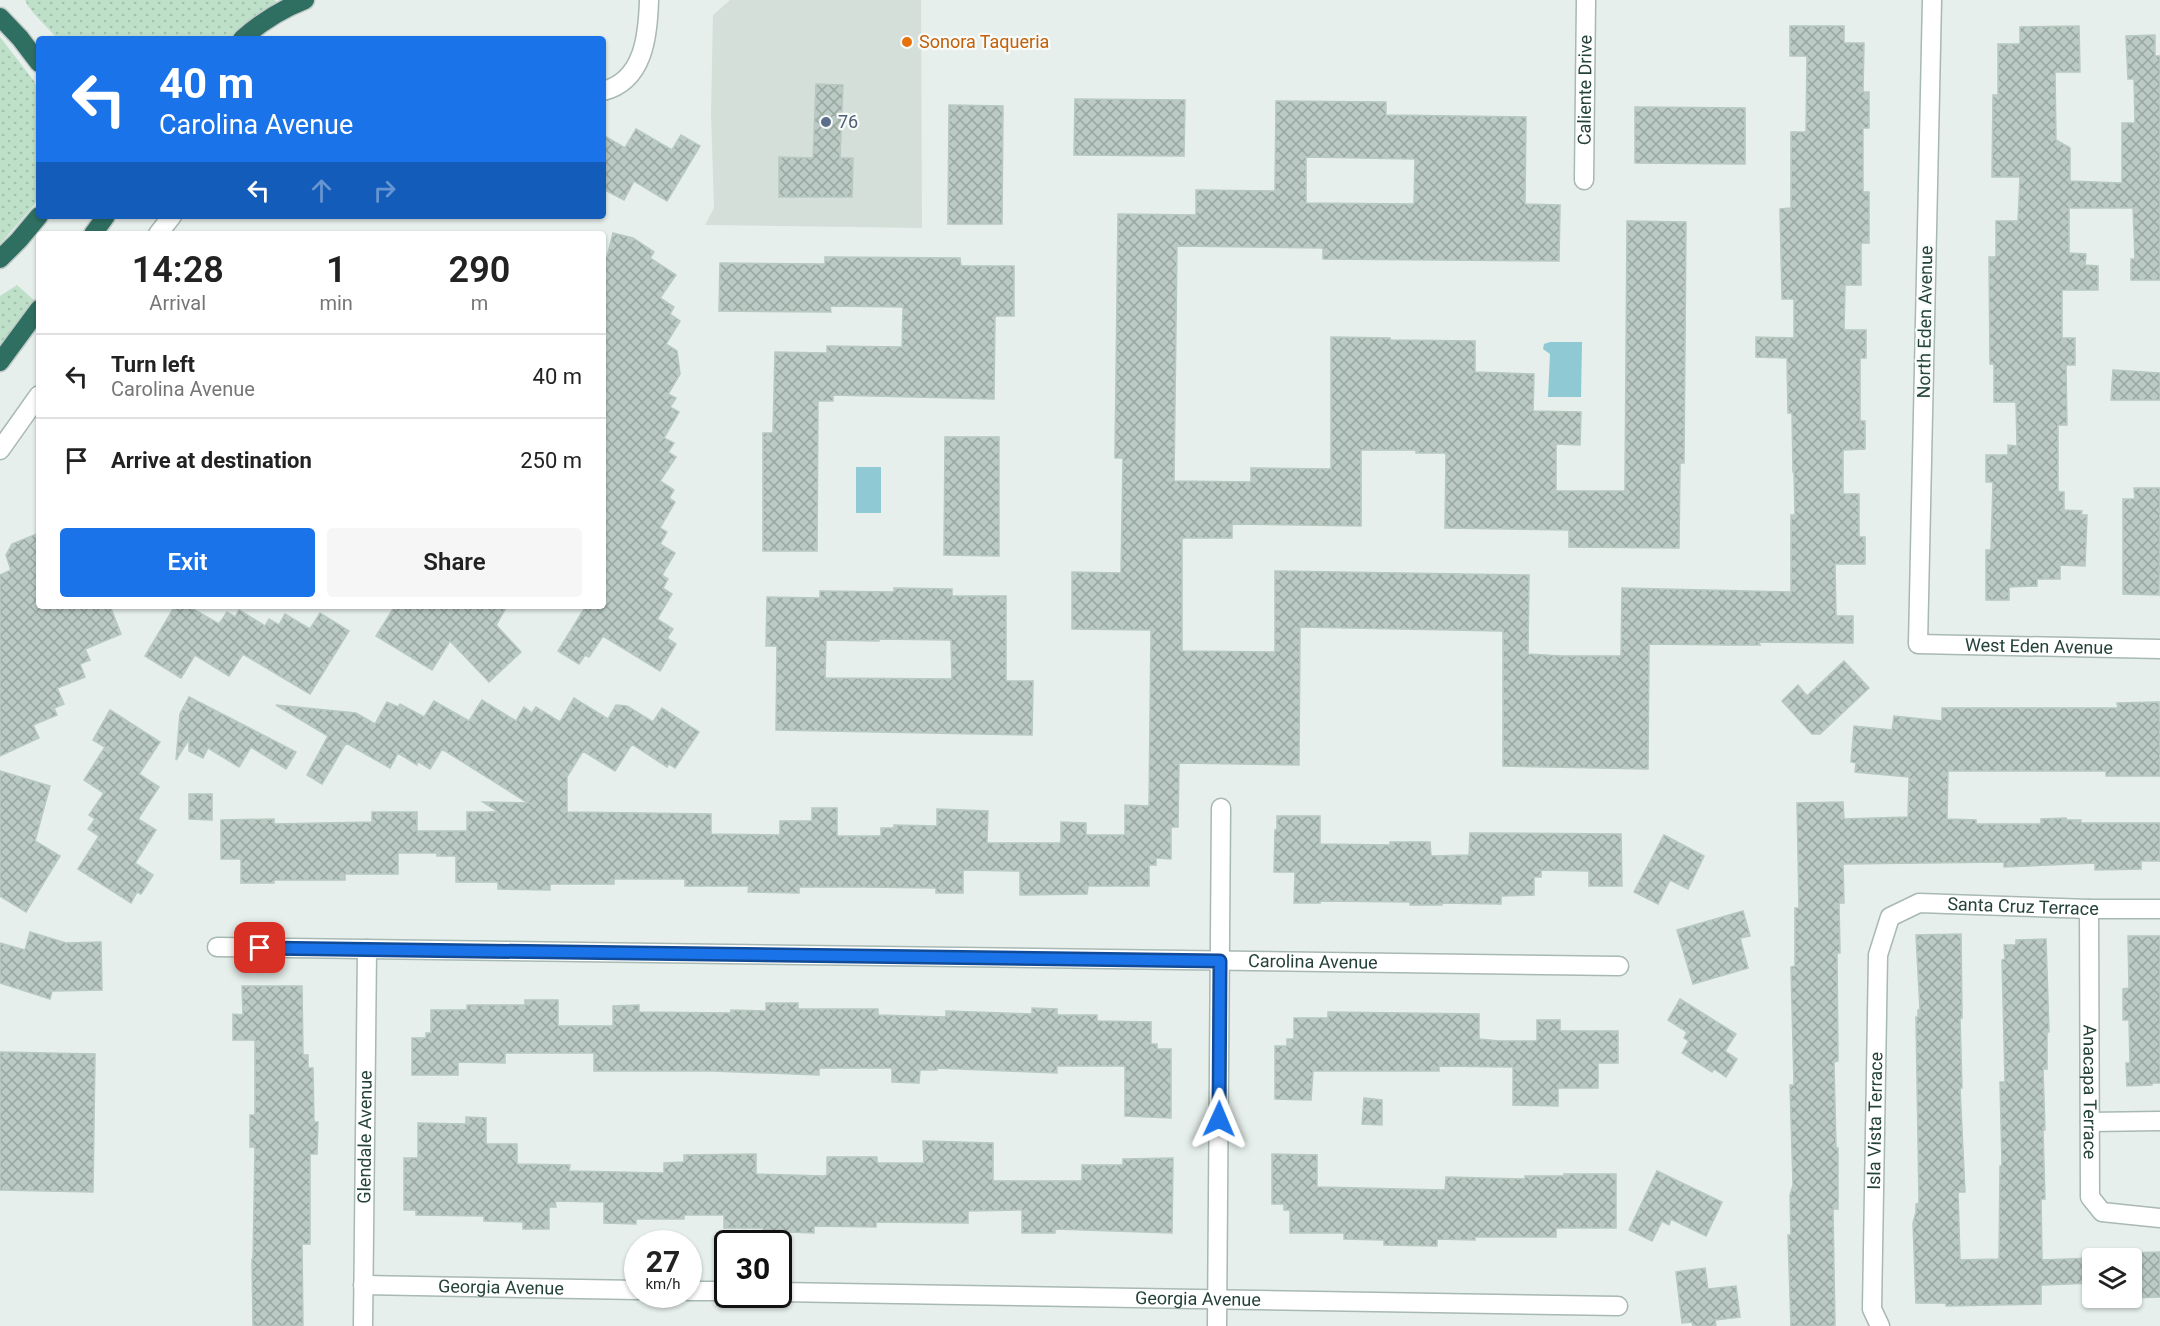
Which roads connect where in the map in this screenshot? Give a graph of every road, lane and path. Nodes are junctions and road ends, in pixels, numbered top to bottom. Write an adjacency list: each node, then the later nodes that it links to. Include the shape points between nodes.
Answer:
1 (305, 0): 6 (highway)
2 (649, 0): 8 (street, via 643,54 633,71)
3 (1586, 0): 9 (street, Caliente Drive)
4 (1932, 0): 18 (street, North Eden Avenue)
5 (0, 17): 7 (highway)
6 (246, 36)
7 (36, 59)
8 (606, 90)
9 (1584, 180)
10 (36, 219): 13 (highway)
11 (170, 219): 12 (street)
12 (160, 231)
13 (0, 259)
14 (36, 313): 15 (highway)
15 (0, 362)
16 (36, 399): 17 (street)
17 (0, 450)
18 (1918, 645): 19 (street, West Eden Avenue)
19 (2160, 649)
20 (1221, 808): 26 (street)
21 (2089, 909): 22 (street, Santa Cruz Terrace); 23 (street, Santa Cruz Terrace, via 1919,903); 29 (street, Anacapa Terrace)
22 (2160, 909)
23 (1890, 917): 38 (street, Isla Vista Terrace, via 1878,955 1872,1310)
24 (217, 947): 25 (street, Carolina Avenue)
25 (367, 949): 26 (street, Carolina Avenue); 31 (street, Glendale Avenue)
26 (1220, 961): 27 (street, Carolina Avenue); 34 (street)
27 (1619, 966)
28 (2160, 1121): 29 (street)
29 (2090, 1122): 30 (street, Anacapa Terrace, via 2090,1197 2102,1212)
30 (2160, 1218)
31 (363, 1285): 32 (street, Georgia Avenue); 36 (street, Glendale Avenue)
32 (624, 1290)
33 (792, 1292): 34 (street, Georgia Avenue)
34 (1217, 1299): 35 (street, Georgia Avenue); 37 (street)
35 (1618, 1306)
36 (363, 1326)
37 (1217, 1326)
38 (1880, 1326)

